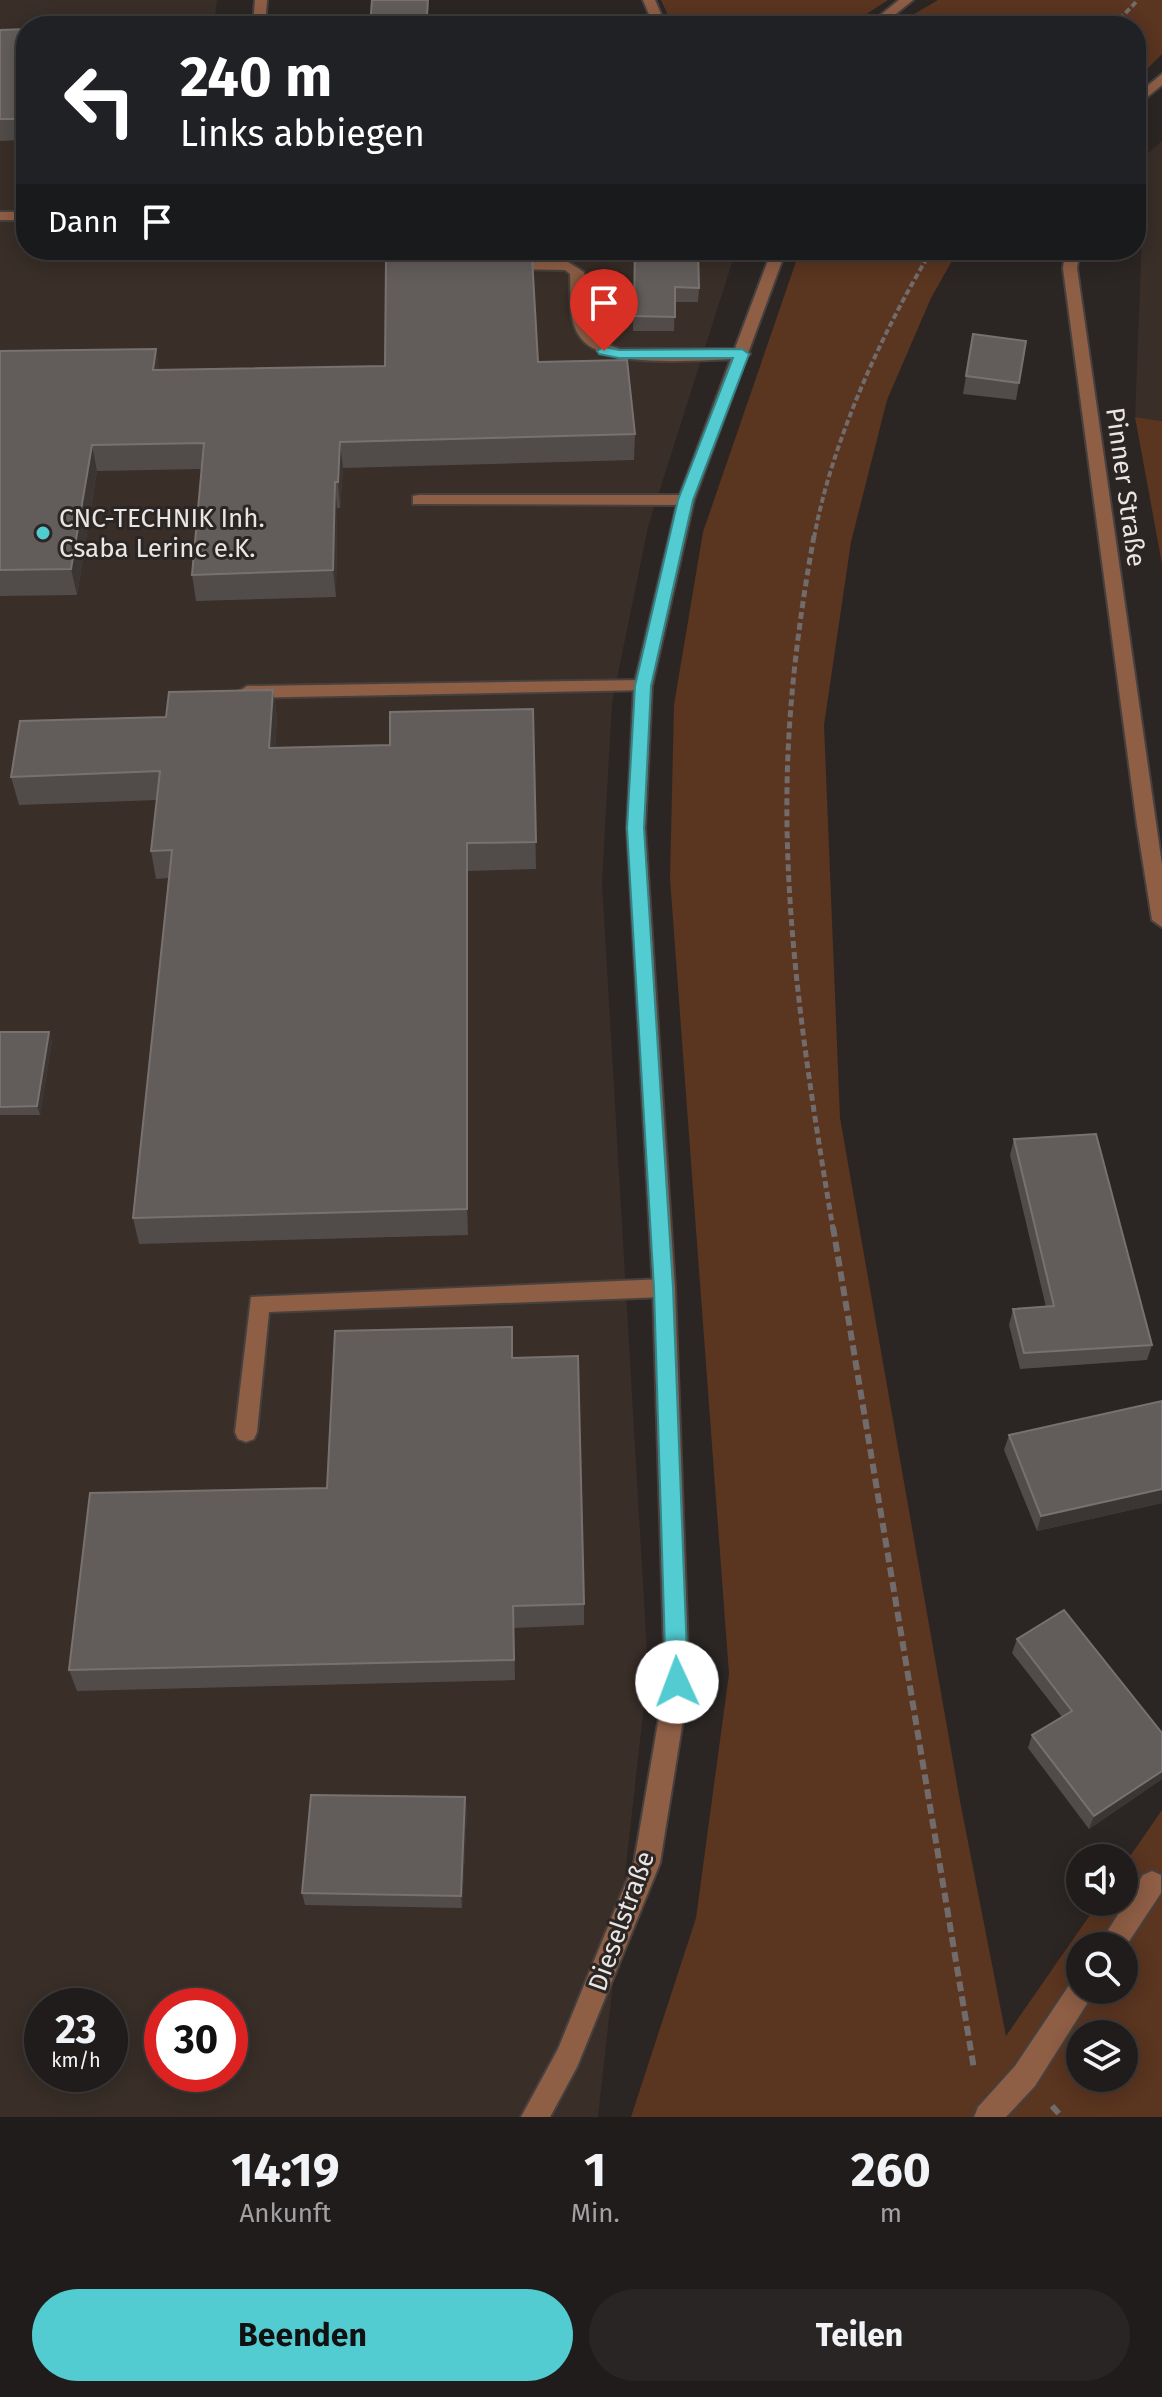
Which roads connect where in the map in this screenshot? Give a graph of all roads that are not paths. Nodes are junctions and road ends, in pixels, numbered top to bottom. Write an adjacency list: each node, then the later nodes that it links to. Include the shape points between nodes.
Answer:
1 (907, 0): 2 (street)
2 (886, 16)
3 (1162, 78): 4 (street)
4 (1146, 93)
5 (498, 260): 8 (street, via 568,266 577,272 583,335 604,351)
6 (775, 260): 8 (street, Dieselstraße)
7 (1073, 260): 13 (street, Pinner Straße)
8 (742, 354): 10 (street, Dieselstraße)
9 (419, 500): 10 (street)
10 (686, 500): 11 (street, Dieselstraße)
11 (643, 686): 12 (street); 14 (street, Dieselstraße, via 636,828)
12 (238, 692)
13 (1162, 920)
14 (664, 1288): 15 (street, via 259,1303); 19 (street, Dieselstraße, via 677,1682 647,1863 568,2058)
15 (246, 1432)
16 (1152, 1884): 17 (street)
17 (1120, 1932)
18 (1072, 2004): 20 (street, via 1025,2076)
19 (535, 2117)
20 (988, 2117)

